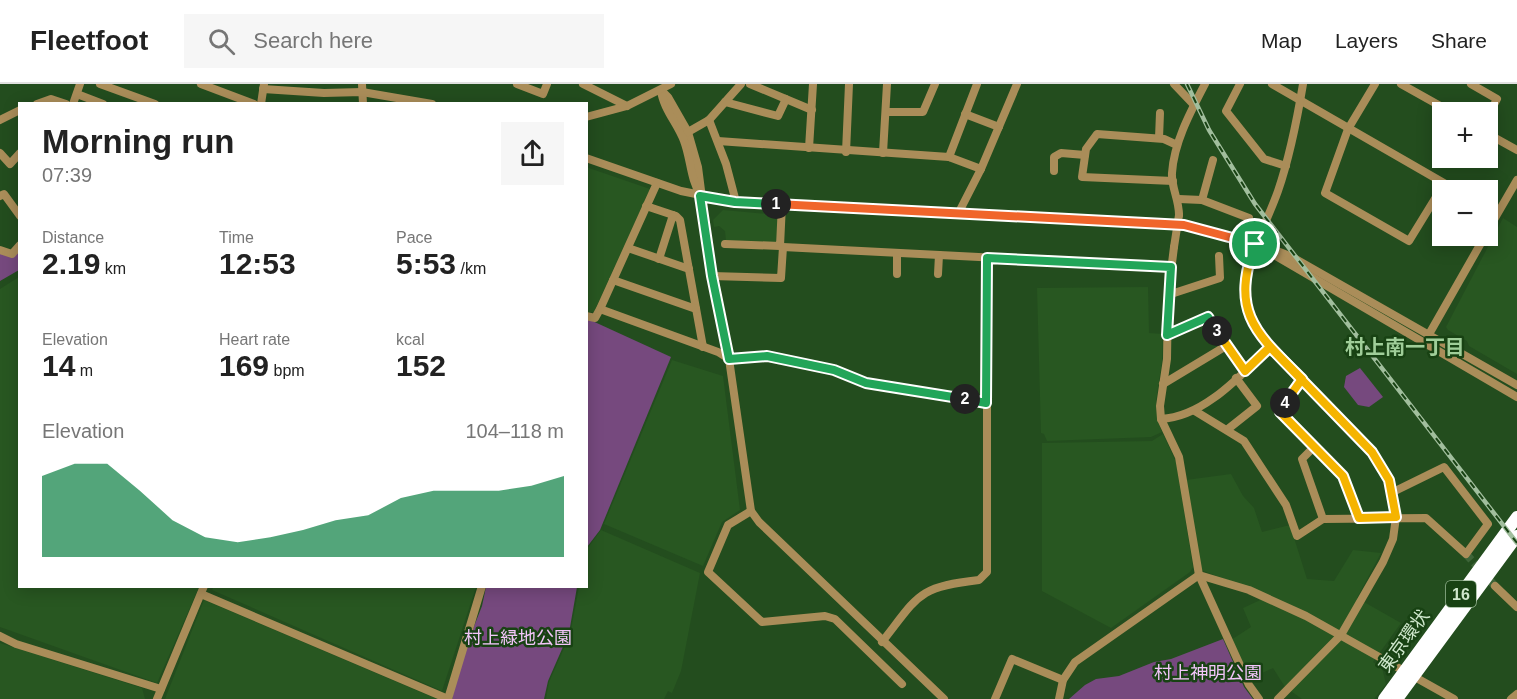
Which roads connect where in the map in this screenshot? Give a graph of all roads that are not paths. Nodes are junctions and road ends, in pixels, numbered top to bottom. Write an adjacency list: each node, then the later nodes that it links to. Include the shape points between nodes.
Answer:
1 (80, 84): 27 (street)
2 (100, 84): 32 (street)
3 (201, 84): 33 (street)
4 (517, 84): 5 (street, via 543,94)
5 (547, 84)
6 (584, 84): 40 (street)
7 (671, 84): 26 (street)
8 (741, 84): 36 (street)
9 (750, 84): 28 (street)
10 (813, 84): 41 (street)
11 (849, 84): 58 (street)
12 (887, 84): 43 (street)
13 (935, 84): 43 (street, via 923,112)
14 (977, 84): 44 (street)
15 (1017, 84): 49 (street)
16 (1174, 84): 39 (street)
17 (1240, 84): 66 (street, via 1226,111 1264,159)
18 (1272, 84): 29 (street)
19 (1303, 84): 29 (street)
20 (1376, 84): 50 (street)
21 (1401, 84): 37 (street)
22 (1471, 84): 38 (street, via 1497,99)
23 (264, 86): 25 (street, via 324,93); 34 (street)
24 (1204, 87): 39 (street)
25 (362, 88): 35 (street)
26 (661, 90): 40 (street); 51 (street); 74 (street, via 662,100 686,145)
27 (77, 94): 30 (street); 31 (street)
28 (786, 99): 36 (street, via 778,116); 41 (street)
29 (1300, 100): 50 (street); 66 (street)
30 (74, 102)
31 (98, 102)
32 (150, 102)
33 (249, 102)
34 (261, 102)
35 (423, 102)
36 (725, 102): 48 (street)
37 (1433, 102)
38 (1495, 102)
39 (1194, 105): 55 (street)
40 (627, 106): 46 (street)
41 (812, 110): 56 (street)
42 (18, 111): 47 (street)
43 (886, 112): 60 (street)
44 (965, 114): 49 (street); 63 (street)
45 (1160, 114): 52 (street)
46 (588, 116)
47 (0, 120)
48 (709, 120): 51 (street); 54 (street)
49 (999, 127): 67 (street)
50 (1348, 129): 69 (street); 79 (street, via 1325,194 1407,240 1411,240)
51 (688, 132): 74 (street, via 702,185)
52 (1159, 138): 55 (street); 62 (street, via 1097,134)
53 (1498, 140): 57 (street)
54 (718, 141): 56 (street); 77 (street)
55 (1177, 145): 71 (street)
56 (809, 148): 58 (street)
57 (1517, 150)
58 (846, 152): 60 (street)
59 (0, 153): 61 (street, via 10,164)
60 (883, 153): 63 (street)
61 (18, 155)
62 (1085, 155): 68 (street, via 1061,153 1054,157); 71 (street, via 1082,177)
63 (949, 157): 67 (street)
64 (588, 160): 72 (street)
65 (1214, 160): 76 (street)
66 (1286, 166): 87 (street)
67 (981, 169): 81 (street)
68 (1054, 171)
69 (1439, 180)
70 (1517, 180): 83 (street)
71 (1173, 181): 75 (street)
72 (657, 183): 74 (street); 80 (street)
73 (0, 196): 82 (street, via 4,194)
74 (700, 196): 77 (street); 103 (street)
75 (1179, 199): 76 (street); 99 (street, bridge)
76 (1202, 200): 85 (street)
77 (735, 202): 78 (street)
78 (782, 204): 81 (street); 89 (street, via 780,246)
79 (1432, 204)
80 (646, 206): 84 (street); 91 (street)
81 (960, 212): 87 (street, via 1184,225)
82 (18, 213)
83 (1498, 213)
84 (673, 215): 98 (street); 100 (street, via 680,220)
85 (1249, 218)
86 (725, 244): 89 (street)
87 (1255, 244): 109 (street, via 1292,256); 111 (street); 114 (street, via 1245,277 1248,314)
88 (18, 246): 92 (street, via 12,254)
89 (770, 246): 93 (street, via 773,251)
90 (1479, 246): 109 (street)
91 (628, 248): 98 (street); 104 (street)
92 (0, 250)
93 (783, 252): 94 (street, via 783,247); 103 (street, via 781,278)
94 (897, 253): 95 (street); 101 (street)
95 (939, 255): 97 (street); 102 (street)
96 (1219, 256): 105 (street, via 1220,278)
97 (987, 258): 99 (street); 122 (street)
98 (659, 259): 100 (street)
99 (1171, 267): 105 (street)
100 (689, 269): 107 (street)
101 (897, 274)
102 (938, 274)
103 (712, 276): 115 (street)
104 (613, 280): 106 (street); 107 (street)
105 (1168, 295): 110 (street)
106 (600, 309): 108 (street, via 595,318); 112 (street)
107 (696, 309): 112 (street)
108 (588, 316)
109 (1428, 334): 111 (street); 120 (street)
110 (1167, 335): 113 (street, via 1208,317); 119 (street)
111 (1424, 342): 121 (street)
112 (703, 346): 115 (street)
113 (1226, 346): 116 (street); 119 (street)
114 (1270, 347): 116 (street); 118 (street)
115 (729, 359): 122 (street, via 767,356 834,370 866,383); 128 (street)
116 (1245, 371): 117 (street)
117 (1236, 378): 123 (street); 125 (street, via 1257,405)
118 (1302, 379): 126 (street, via 1280,412); 127 (street, via 1372,452)
119 (1163, 384): 124 (street)
120 (1517, 385)
121 (1517, 397)
122 (986, 403): 141 (street, via 987,572 979,580 926,591)
123 (1195, 411): 124 (street, via 1176,419); 125 (street)
124 (1161, 419): 134 (street, via 1179,457)
125 (1228, 429): 132 (street, via 1244,441 1280,496 1297,536)
126 (1314, 447): 131 (street, via 1343,476); 132 (street, via 1302,459)
127 (1393, 492): 129 (street); 129 (street, via 1444,467 1488,524 1466,554 1426,518)
128 (751, 511): 141 (street); 144 (street, via 728,525 708,572 762,622 825,616 835,620)
129 (1396, 517): 131 (street); 139 (street, via 1393,539 1383,562)
130 (1517, 517): 142 (highway, 東京環状 / 16)
131 (1359, 518): 132 (street)
132 (1323, 519)
133 (1517, 536): 142 (highway, 東京環状 / 16)
134 (1199, 575): 139 (street, via 1270,599); 143 (street, via 1082,656); 153 (street)
135 (1496, 586): 138 (street)
136 (481, 588): 149 (street)
137 (203, 590): 145 (street); 149 (street)
138 (1517, 607)
139 (1341, 635): 142 (street); 154 (street)
140 (0, 636): 145 (street)
141 (882, 642): 150 (street)
142 (1410, 674): 147 (street); 155 (highway, 東京環状 / 16); 156 (highway, 東京環状 / 16)
143 (1063, 680): 151 (street, via 1012,658); 152 (street)
144 (902, 684)
145 (161, 689): 148 (street)
146 (1517, 694): 157 (street)
147 (1448, 698)
148 (157, 699)
149 (448, 699)
150 (944, 699)
151 (994, 699)
152 (1059, 699)
153 (1259, 699)
154 (1278, 699)
155 (1384, 699)
156 (1397, 699)
157 (1511, 699)

